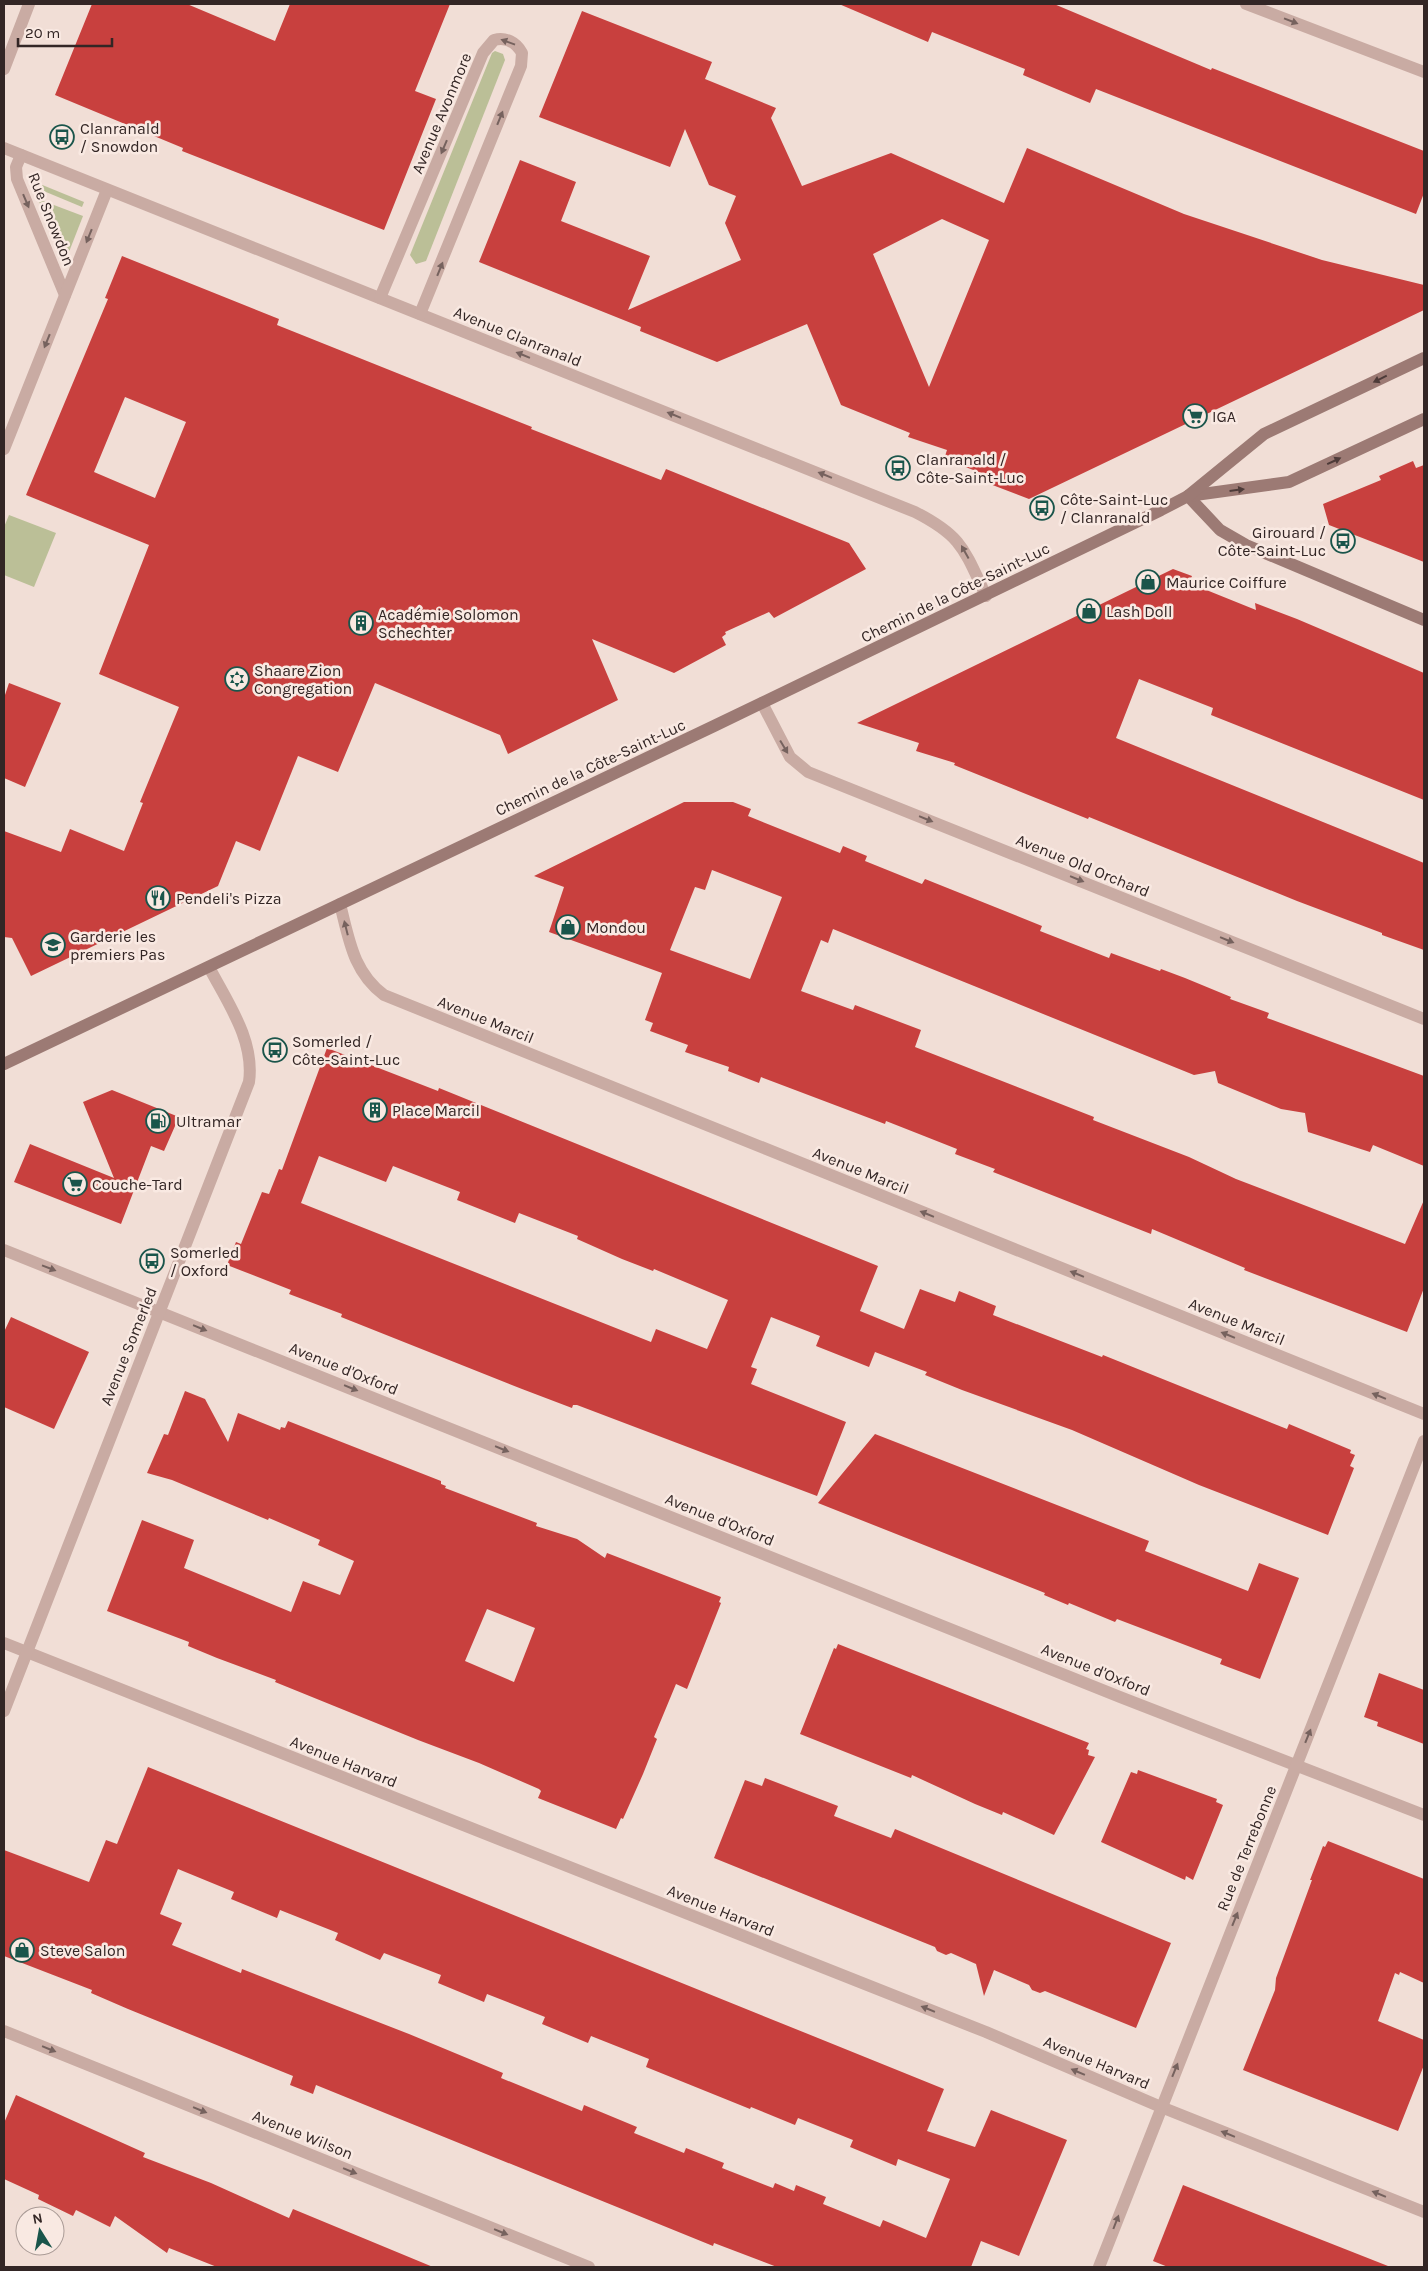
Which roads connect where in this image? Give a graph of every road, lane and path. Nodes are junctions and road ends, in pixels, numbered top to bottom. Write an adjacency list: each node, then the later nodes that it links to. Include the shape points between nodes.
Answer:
1 (29, 4): 3 (street)
2 (1246, 4): 4 (street, one-way to 4)
3 (4, 69)
4 (1424, 72)
5 (4, 148): 6 (street, Avenue Clanranald)
6 (21, 155): 7 (street, Avenue Clanranald); 8 (street, Rue Snowdon, one-way to 8, via 16,167 17,179)
7 (107, 190): 8 (street, Rue Snowdon, one-way to 8); 9 (street, Avenue Clanranald)
8 (65, 296): 13 (street, Rue Snowdon, one-way to 13)
9 (380, 298): 10 (street, Avenue Clanranald); 10 (street, Avenue Avonmore, one-way to 9, via 521,66 522,53 513,42 494,40 483,54)
10 (420, 314): 15 (street, Avenue Clanranald, one-way to 10, via 953,535 915,512)
11 (1424, 358): 14 (main road, Chemin de la Côte-Saint-Luc, one-way to 14, via 1264,434)
12 (1424, 418): 14 (main road, Chemin de la Côte-Saint-Luc, one-way to 12, via 1290,482)
13 (4, 449)
14 (1188, 496): 15 (main road, Chemin de la Côte-Saint-Luc); 16 (main road, via 1220,530 1246,545)
15 (986, 596): 17 (main road, Chemin de la Côte-Saint-Luc)
16 (1424, 620)
17 (762, 703): 18 (main road, Chemin de la Côte-Saint-Luc); 20 (street, Avenue Old Orchard, one-way to 20, via 790,757 808,772)
18 (340, 904): 19 (main road, Chemin de la Côte-Saint-Luc); 24 (street, Avenue Marcil, one-way to 18, via 384,995 367,980 356,964)
19 (209, 966): 21 (main road, Chemin de la Côte-Saint-Luc); 23 (street, Avenue Somerled, via 245,1037 250,1063 249,1082)
20 (1424, 1019)
21 (4, 1064)
22 (4, 1250): 23 (street, Avenue d'Oxford, one-way to 23)
23 (159, 1311): 27 (street, Avenue Somerled); 29 (street, Avenue d'Oxford, one-way to 29, via 1120,1697)
24 (1424, 1414)
25 (1424, 1441): 29 (street, Rue de Terrebonne, one-way to 25)
26 (4, 1643): 27 (street, Avenue Harvard)
27 (27, 1652): 28 (street, Avenue Somerled); 32 (street, Avenue Harvard, one-way to 27, via 977,2029)
28 (4, 1711)
29 (1297, 1764): 30 (street, Avenue d'Oxford); 32 (street, Rue de Terrebonne, one-way to 29)
30 (1424, 1815)
31 (4, 2031): 34 (street, Avenue Wilson, one-way to 34)
32 (1161, 2107): 33 (street, Avenue Harvard, one-way to 32); 35 (street, Rue de Terrebonne, one-way to 32)
33 (1424, 2212)
34 (589, 2267)
35 (1099, 2267)

